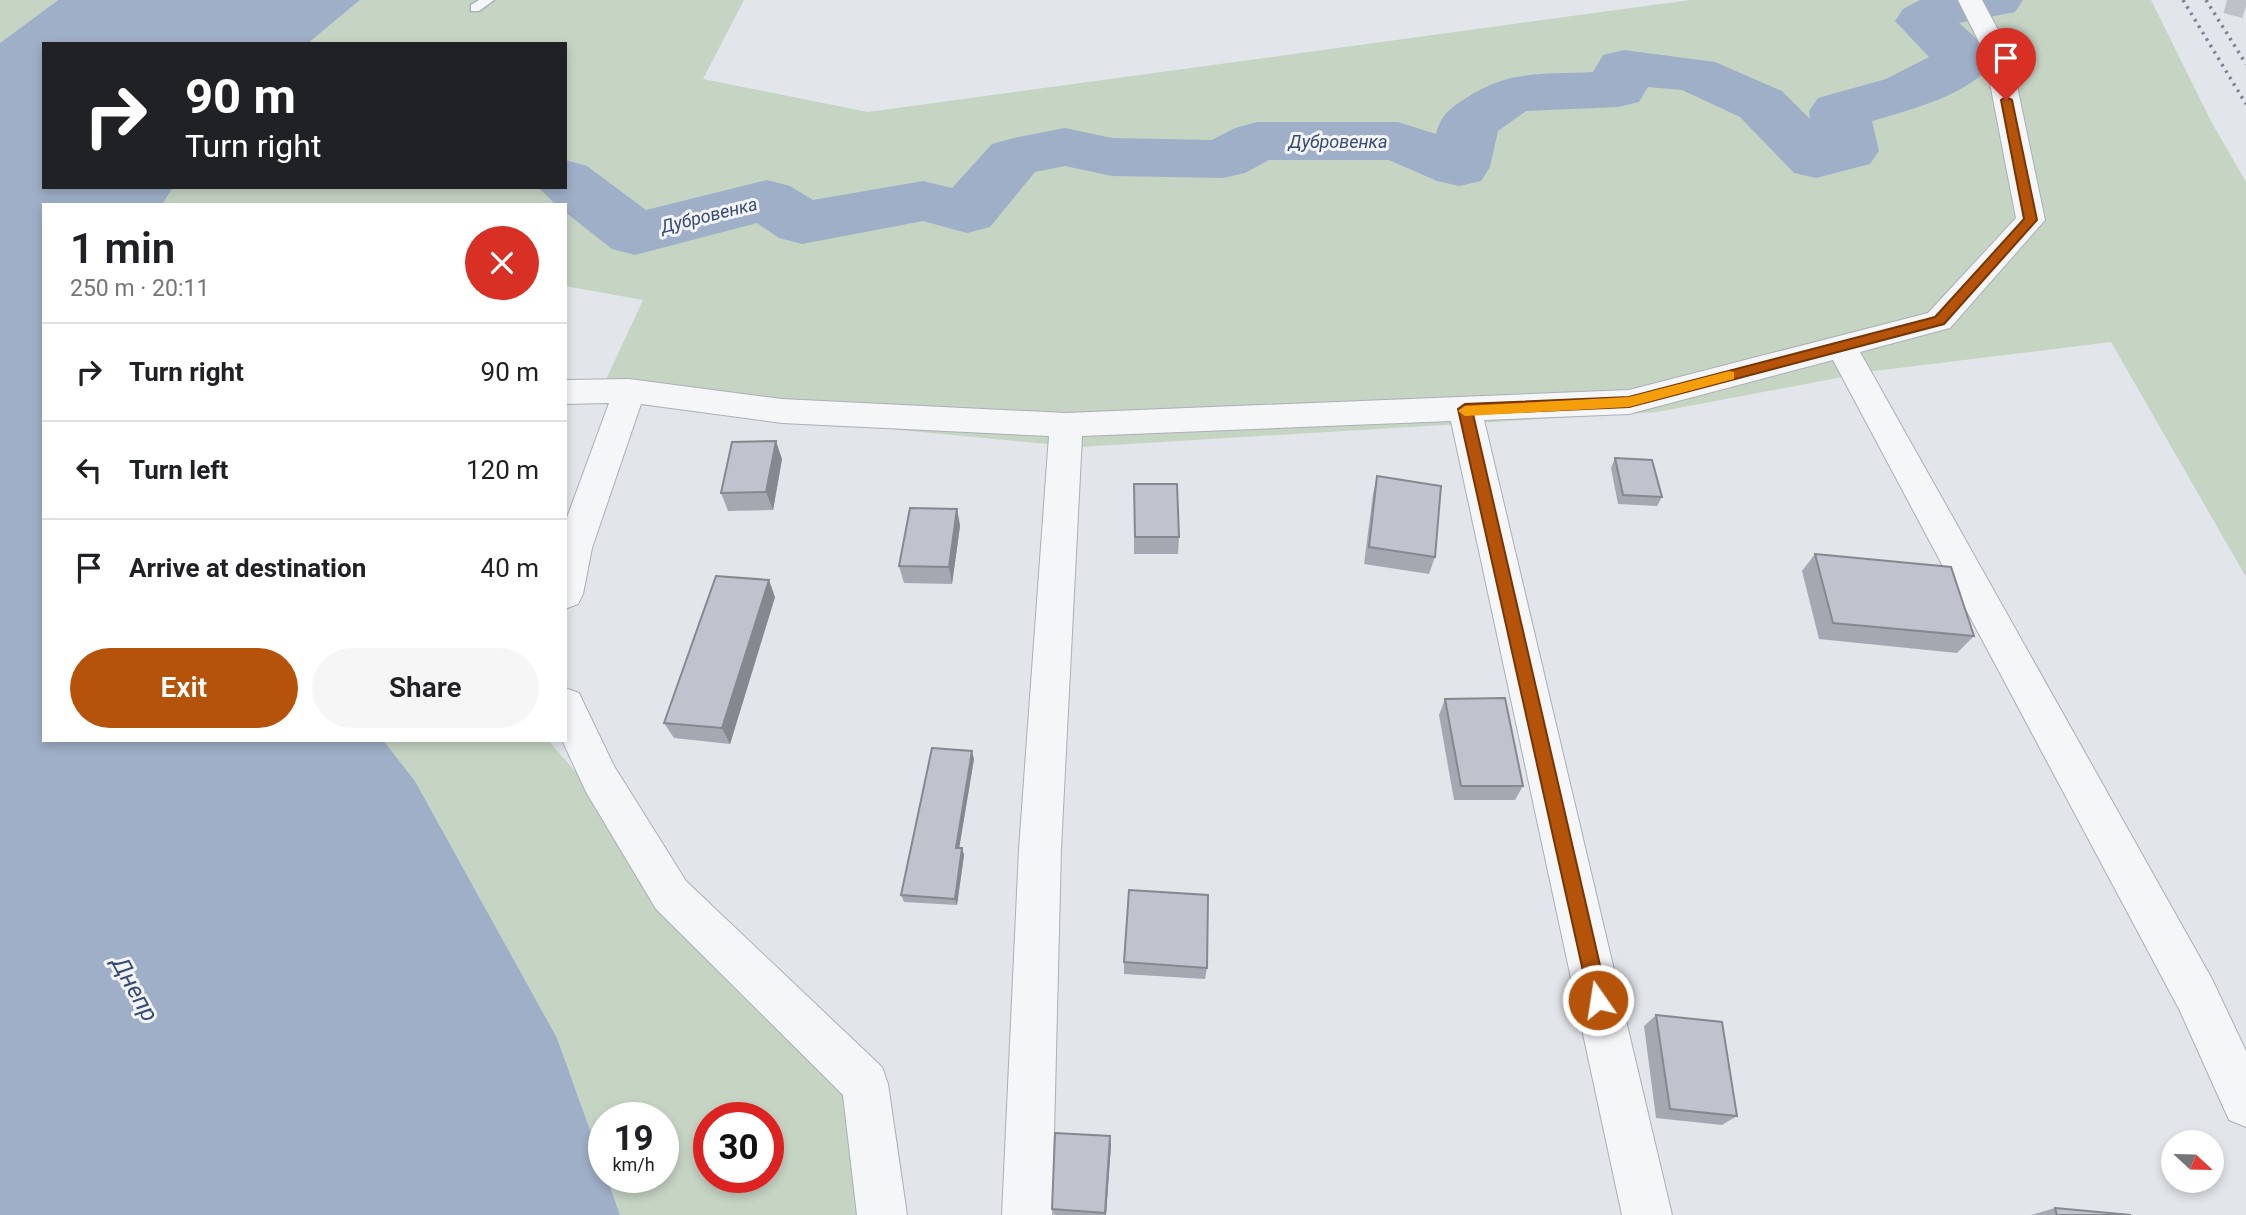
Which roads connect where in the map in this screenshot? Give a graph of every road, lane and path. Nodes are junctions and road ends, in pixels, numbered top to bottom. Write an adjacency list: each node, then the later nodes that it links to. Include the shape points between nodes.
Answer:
1 (488, 0): 3 (lane)
2 (1970, 0): 4 (street, via 1997,52 2031,220 1939,321)
3 (475, 8)
4 (1841, 346): 7 (street, via 1629,402); 11 (street, via 2196,995)
5 (629, 391): 6 (street); 8 (street, via 782,411); 9 (street, via 574,548)
6 (567, 392)
7 (1465, 409): 8 (street); 14 (street)
8 (1066, 425): 13 (street, via 1041,849)
9 (567, 584)
10 (567, 709): 12 (street, via 600,779 671,895 865,1084)
11 (2246, 1103)
12 (882, 1215)
13 (1027, 1215)
14 (1647, 1215)

